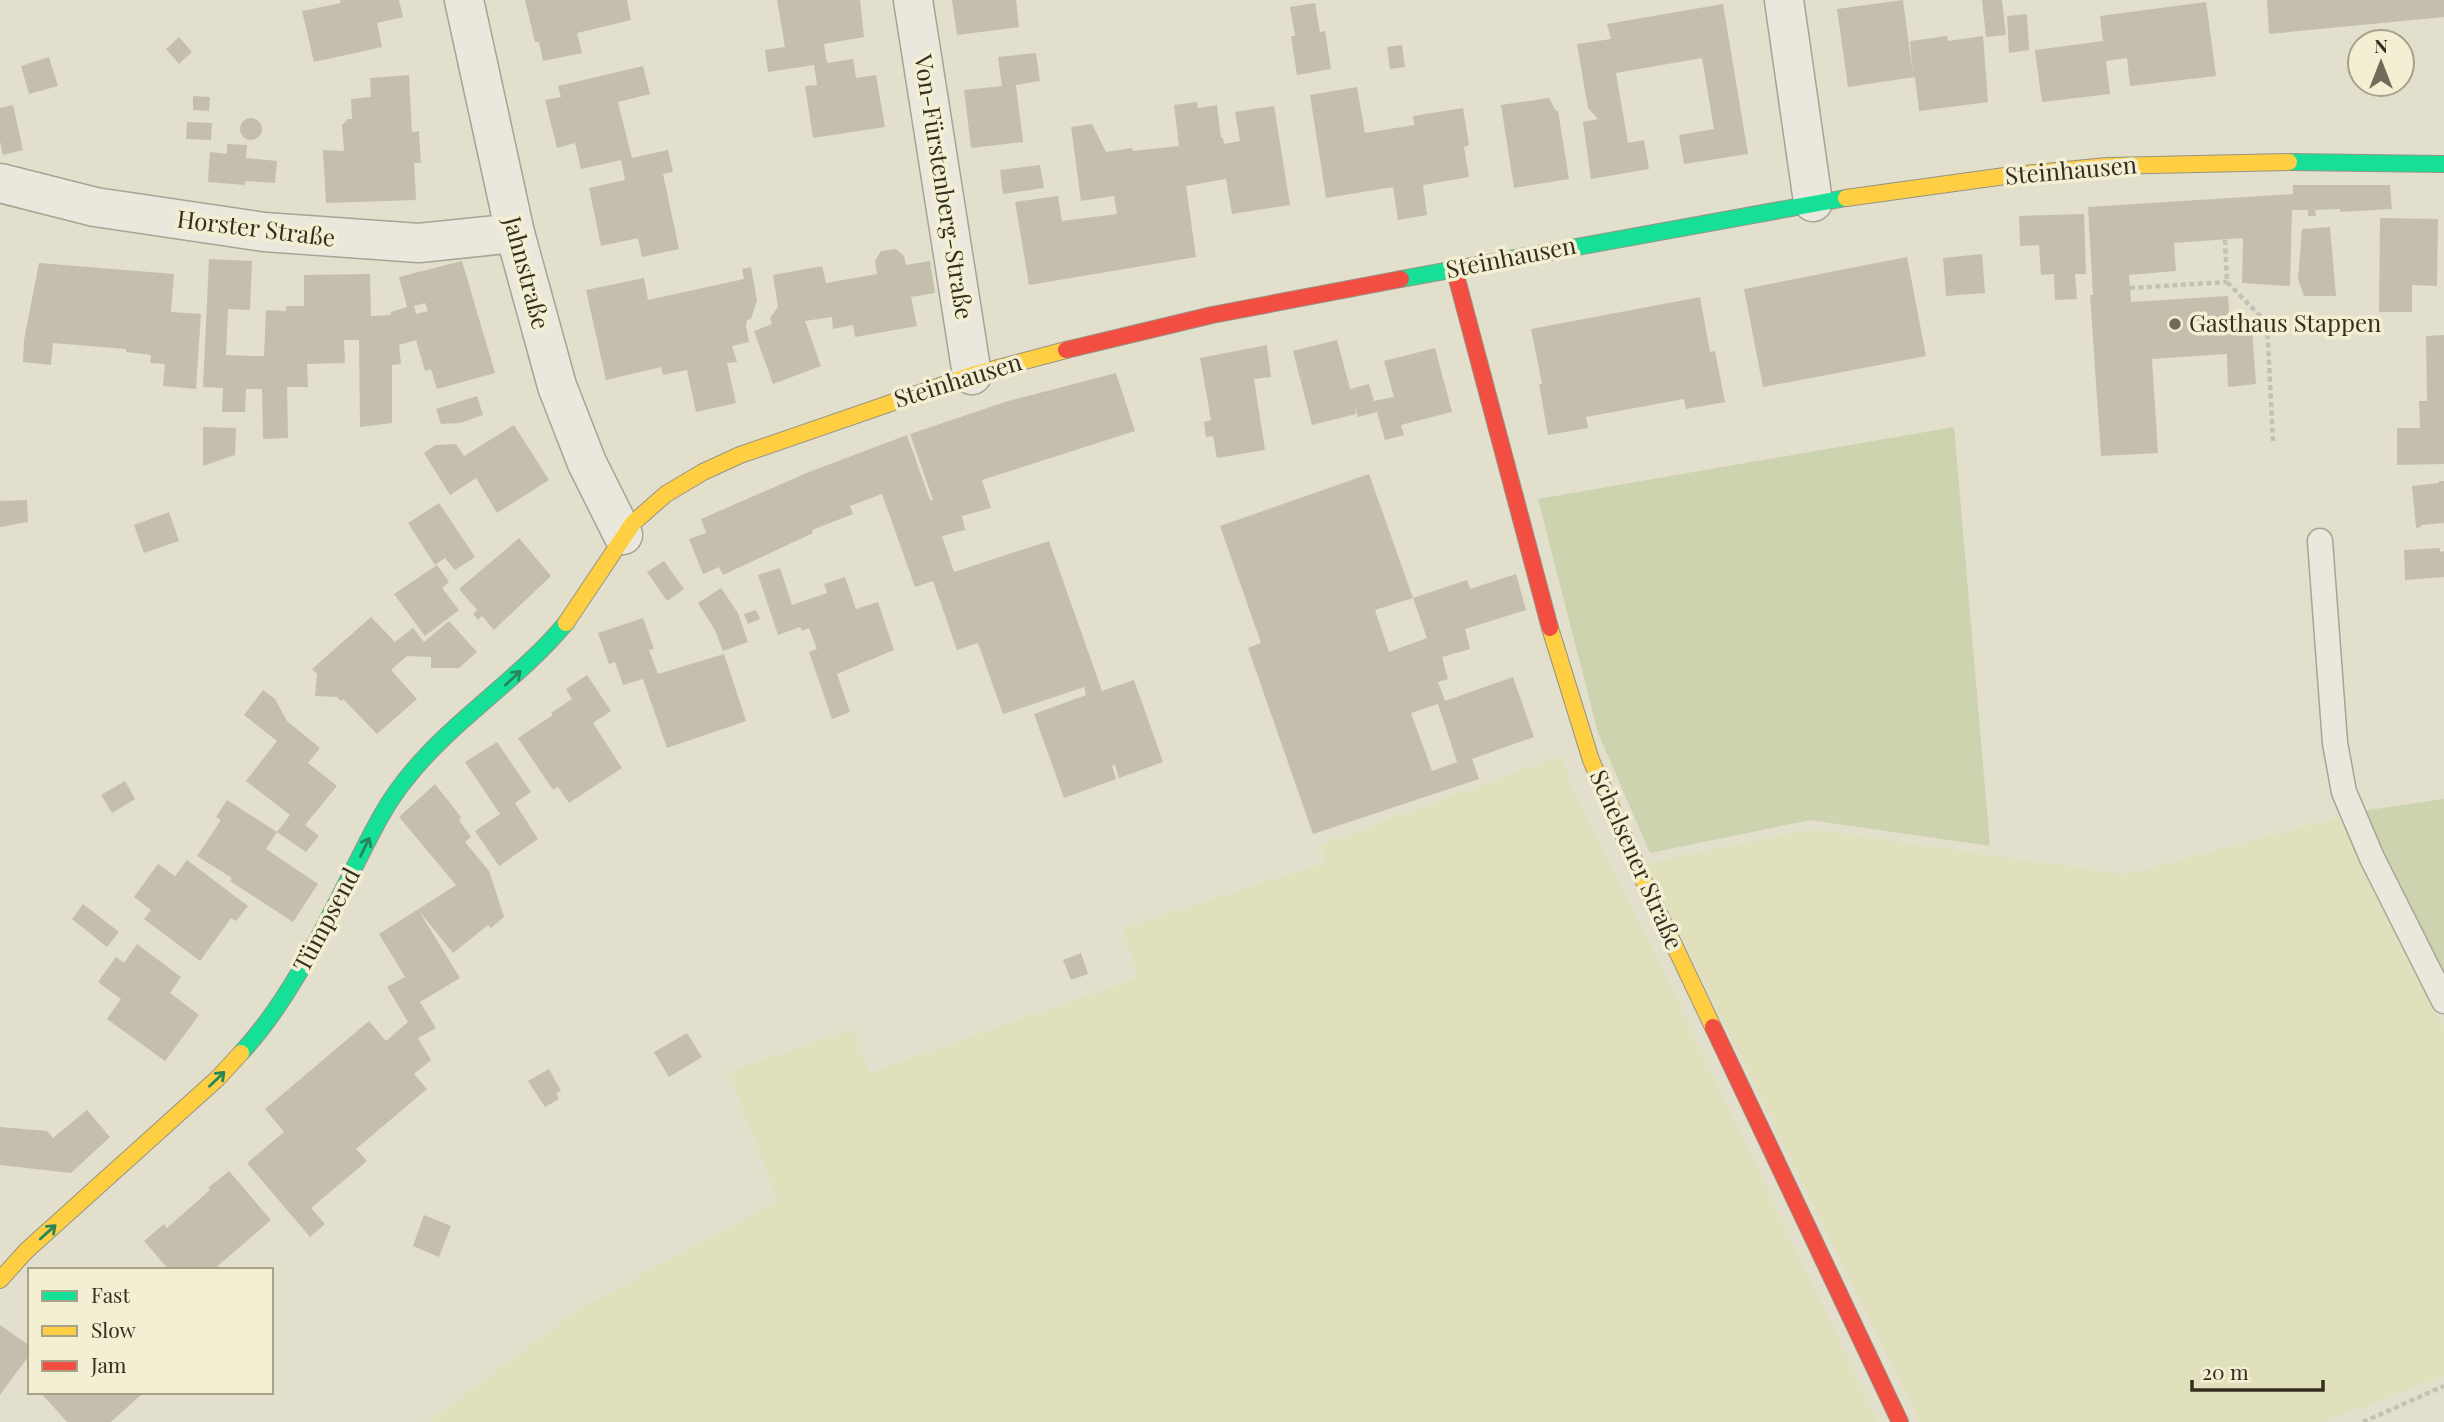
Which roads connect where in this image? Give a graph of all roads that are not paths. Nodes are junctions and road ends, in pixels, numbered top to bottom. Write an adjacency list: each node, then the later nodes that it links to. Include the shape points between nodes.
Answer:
1 (464, 0): 7 (street, Jahnstraße)
2 (913, 0): 9 (street, Von-Fürstenberg-Straße)
3 (1784, 0): 6 (street)
4 (2444, 164): 6 (street, Steinhausen, via 2107,166)
5 (0, 183): 7 (street, Horster Straße, via 95,207 264,232 419,243)
6 (1813, 202): 8 (street, Steinhausen)
7 (514, 233): 10 (street, Jahnstraße, via 570,425)
8 (1454, 268): 9 (street, Steinhausen, via 1136,331); 14 (street, Schelsener Straße, via 1552,640 1591,760 1638,869)
9 (972, 375): 10 (street, Steinhausen, via 721,464 666,494)
10 (623, 535): 13 (street, Tümpsend, one-way to 10, via 245,1049 297,978 377,822 402,784 431,750 565,625)
11 (2320, 541): 12 (lane, via 2335,743 2344,792)
12 (2444, 1001)
13 (0, 1280)
14 (1900, 1422)

